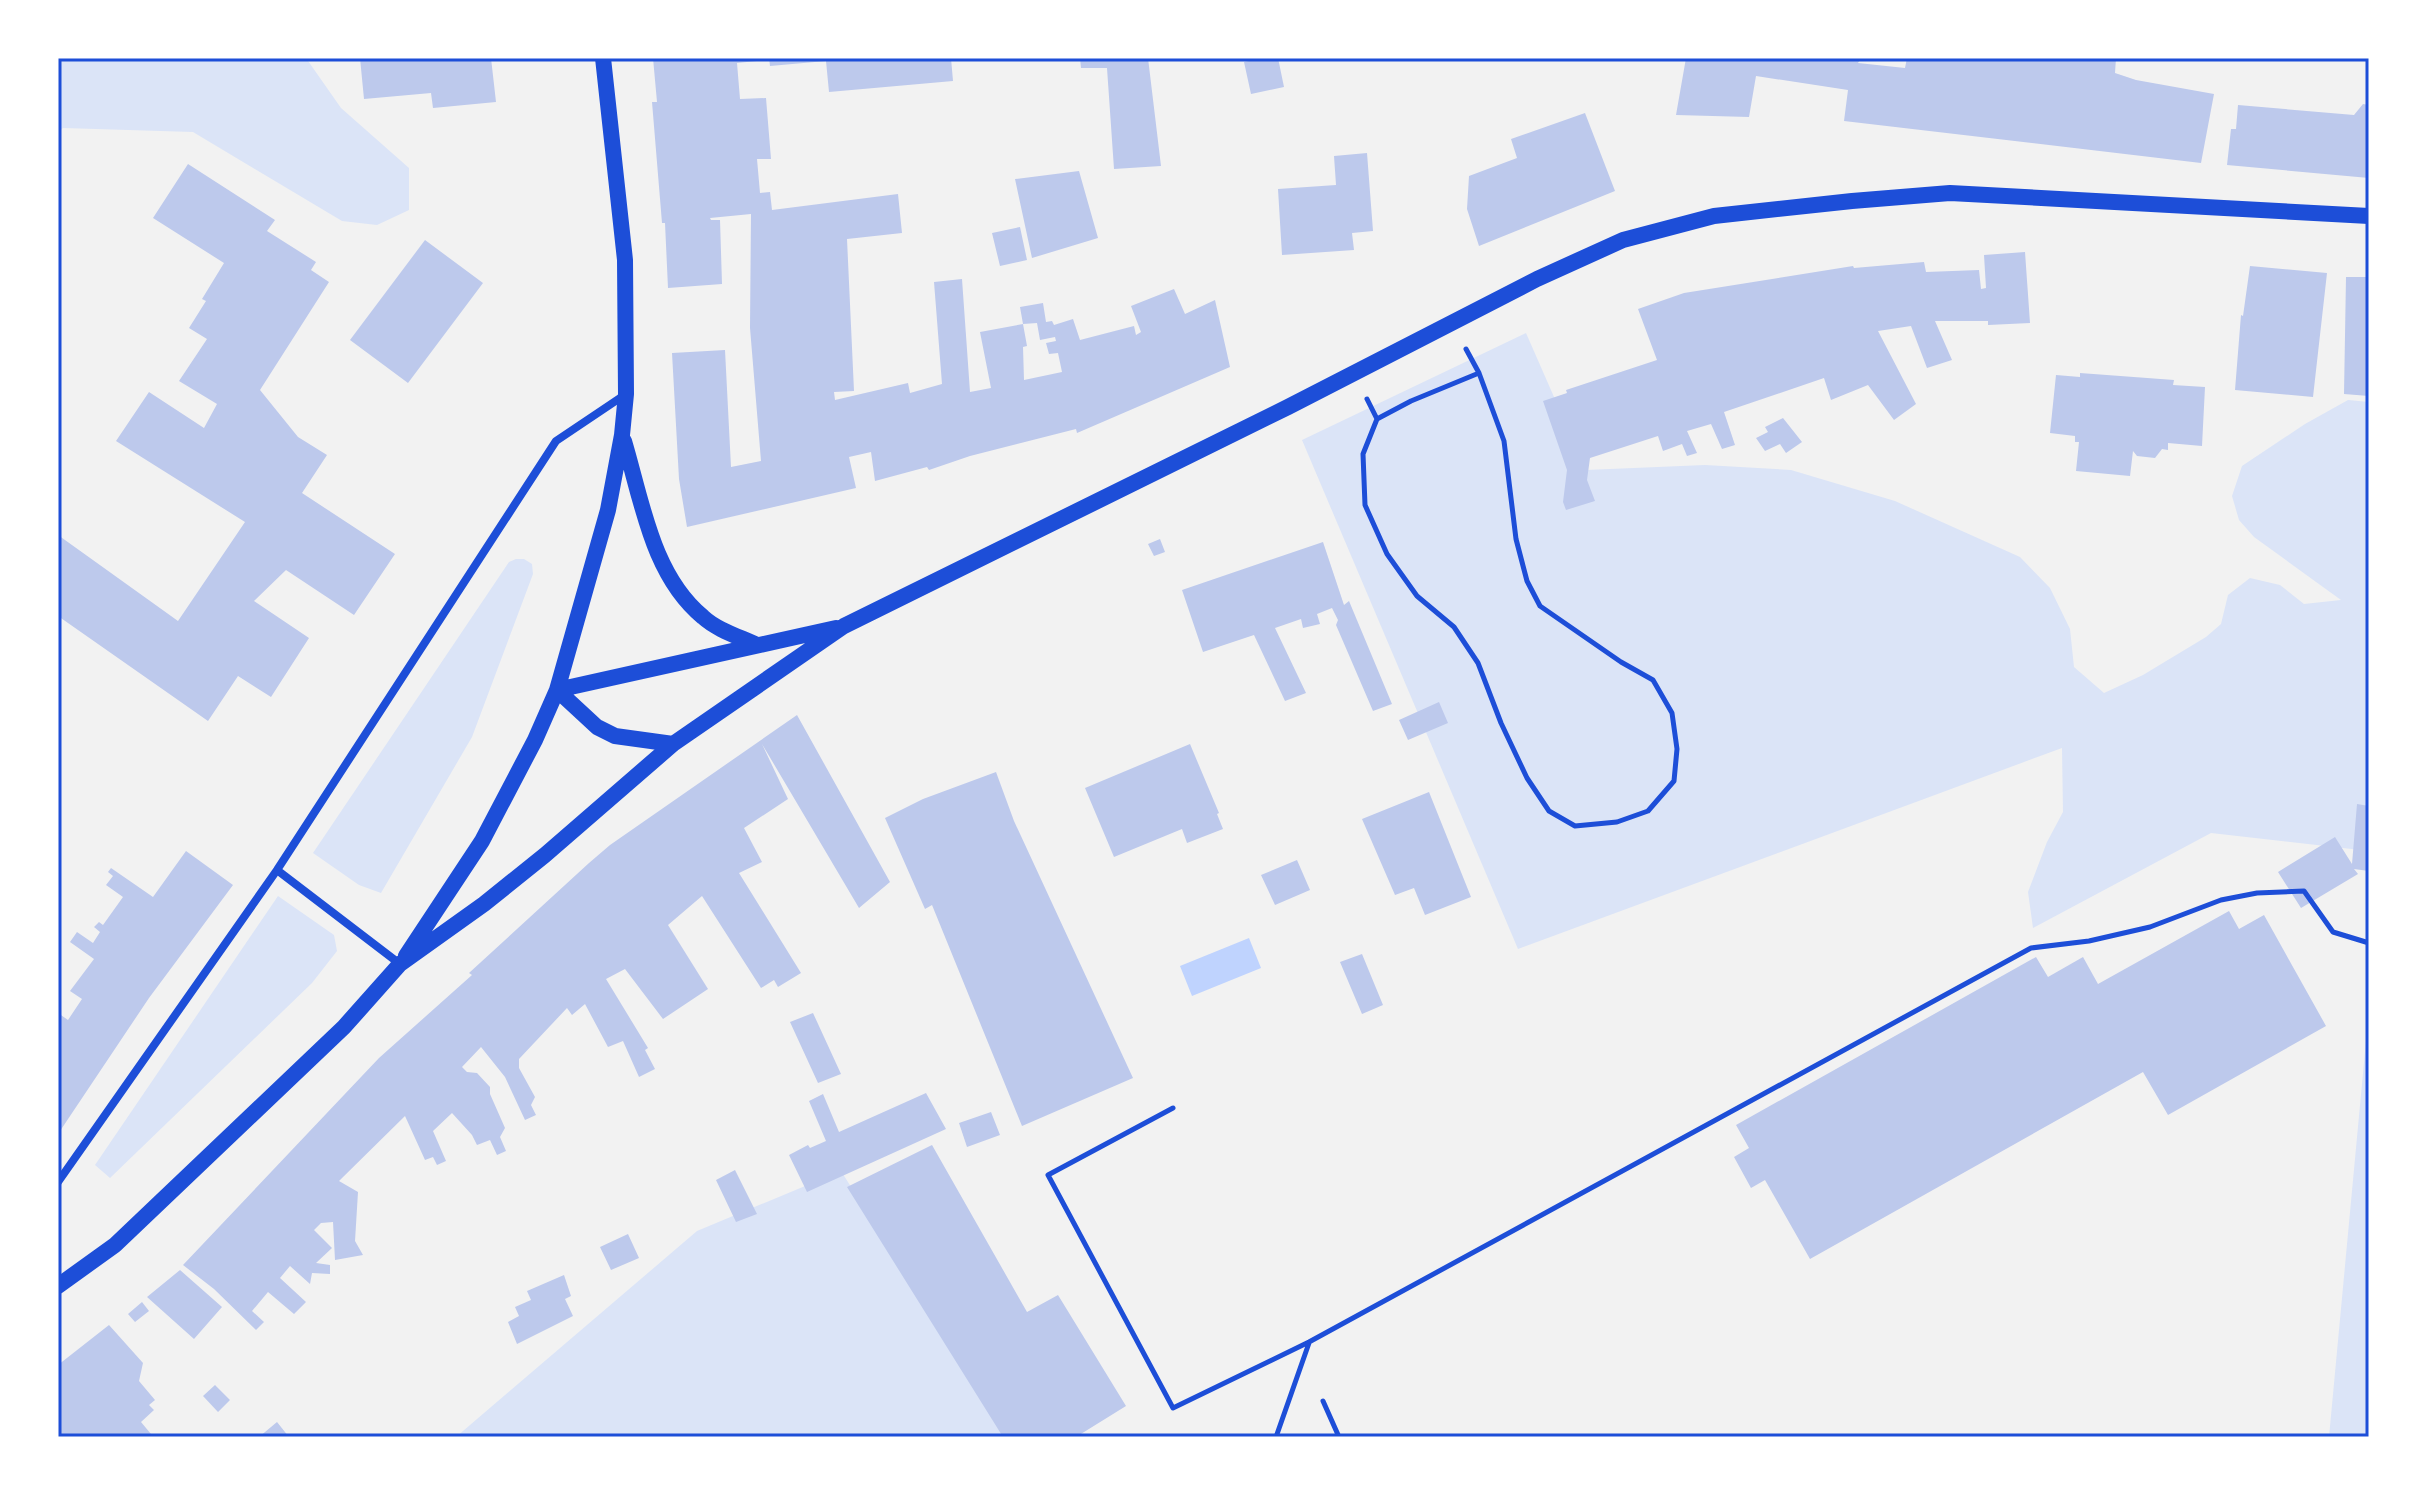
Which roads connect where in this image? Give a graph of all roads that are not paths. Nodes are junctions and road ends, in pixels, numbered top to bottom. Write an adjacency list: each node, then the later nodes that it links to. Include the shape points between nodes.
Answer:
1 (603, 58): 3 (main road, via 625,260)
2 (2369, 216): 5 (main road, via 1950,193 1700,219 1623,240 1537,279)
3 (626, 394): 4 (main road); 9 (street, via 556,441)
4 (622, 435): 6 (main road, via 668,579 703,618); 7 (main road, via 597,551)
5 (844, 626): 6 (main road); 8 (main road)
6 (757, 645): 7 (main road)
7 (557, 690): 8 (main road, via 597,727 615,736); 10 (main road, via 482,841)
8 (673, 744): 10 (main road, via 484,904)
9 (277, 870): 10 (street); 11 (street)
10 (400, 964): 12 (main road, via 344,1027 148,1214)
11 (58, 1182)
12 (58, 1286)

